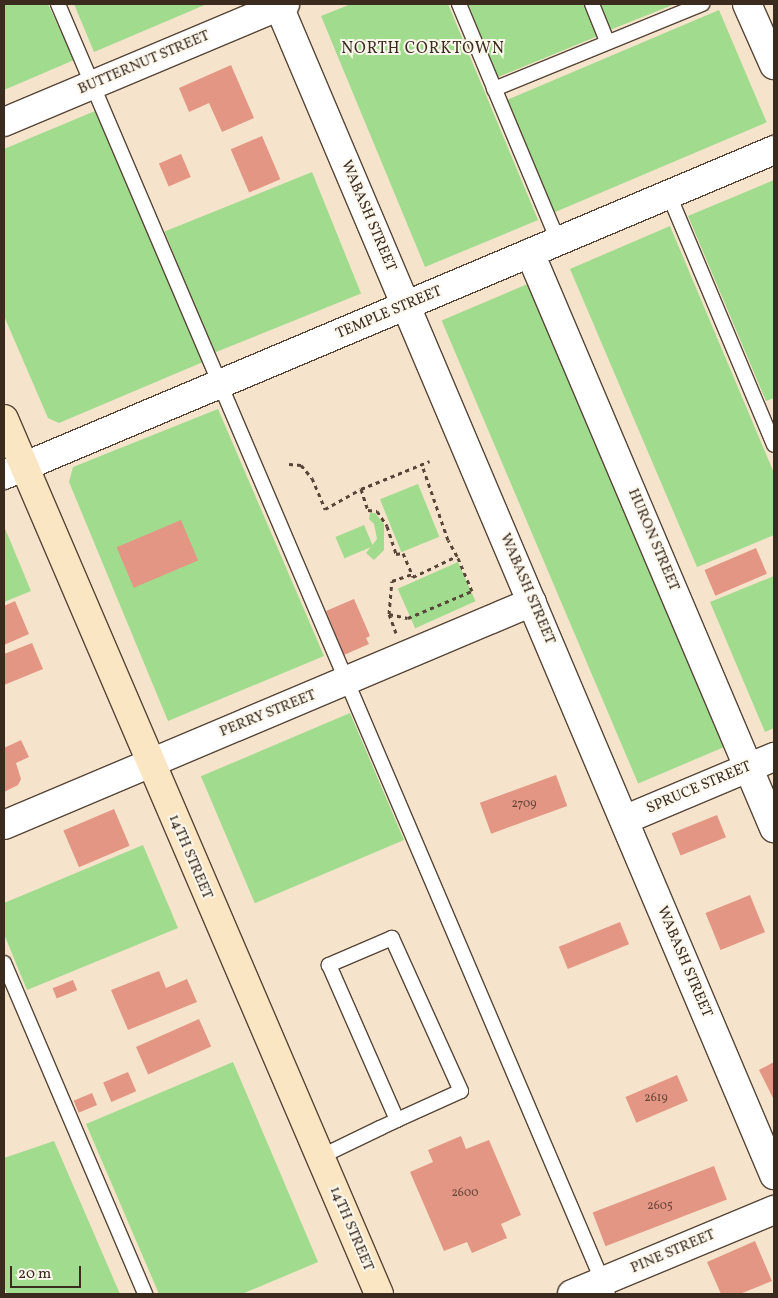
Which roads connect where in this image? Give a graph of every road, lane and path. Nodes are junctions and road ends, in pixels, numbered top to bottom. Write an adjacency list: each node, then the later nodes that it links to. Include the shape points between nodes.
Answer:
1 (58, 4): 9 (lane)
2 (459, 4): 10 (lane)
3 (592, 4): 7 (lane)
4 (702, 4): 7 (lane)
5 (747, 4): 8 (street)
6 (280, 5): 9 (street, BUTTERNUT STREET); 16 (street, WABASH STREET)
7 (608, 41): 10 (lane)
8 (774, 65)
9 (92, 85): 11 (street, BUTTERNUT STREET); 17 (lane)
10 (494, 89): 14 (lane)
11 (4, 122)
12 (774, 150): 13 (street, TEMPLE STREET)
13 (669, 195): 14 (street, TEMPLE STREET); 19 (lane)
14 (558, 241): 15 (street, TEMPLE STREET)
15 (530, 253): 16 (street, TEMPLE STREET); 33 (street, HURON STREET)
16 (406, 306): 17 (street, TEMPLE STREET); 27 (street, WABASH STREET)
17 (220, 384): 23 (street, TEMPLE STREET); 30 (lane)
18 (4, 420): 23 (street, 14TH STREET)
19 (774, 445)
20 (430, 460): 22 (path)
21 (289, 464): 24 (path, via 301,464 312,478 325,509)
22 (422, 465): 24 (path); 25 (path, via 448,540)
23 (14, 471): 32 (street, 14TH STREET)
24 (361, 489): 26 (path, via 368,510 377,511 387,526 396,554 403,553)
25 (457, 556): 26 (path, via 413,577); 28 (path, via 472,591 408,618)
26 (412, 574): 28 (path, via 392,581)
27 (532, 602): 30 (street, PERRY STREET); 34 (street, WABASH STREET)
28 (390, 614): 29 (path)
29 (397, 634)
30 (347, 682): 32 (street, PERRY STREET); 42 (lane)
31 (774, 757): 33 (street, SPRUCE STREET)
32 (150, 764): 35 (street, PERRY STREET); 39 (street, 14TH STREET)
33 (749, 767): 34 (street, SPRUCE STREET); 36 (street, HURON STREET)
34 (624, 820): 40 (street, WABASH STREET)
35 (4, 825)
36 (774, 828)
37 (4, 963): 43 (lane)
38 (398, 1120): 38 (lane, via 461,1091 392,938 329,965); 39 (lane)
39 (320, 1157): 44 (street, 14TH STREET)
40 (774, 1175)
41 (774, 1210): 42 (street, PINE STREET)
42 (605, 1288): 45 (street, PINE STREET)
43 (145, 1294)
44 (379, 1294)
45 (572, 1294)

